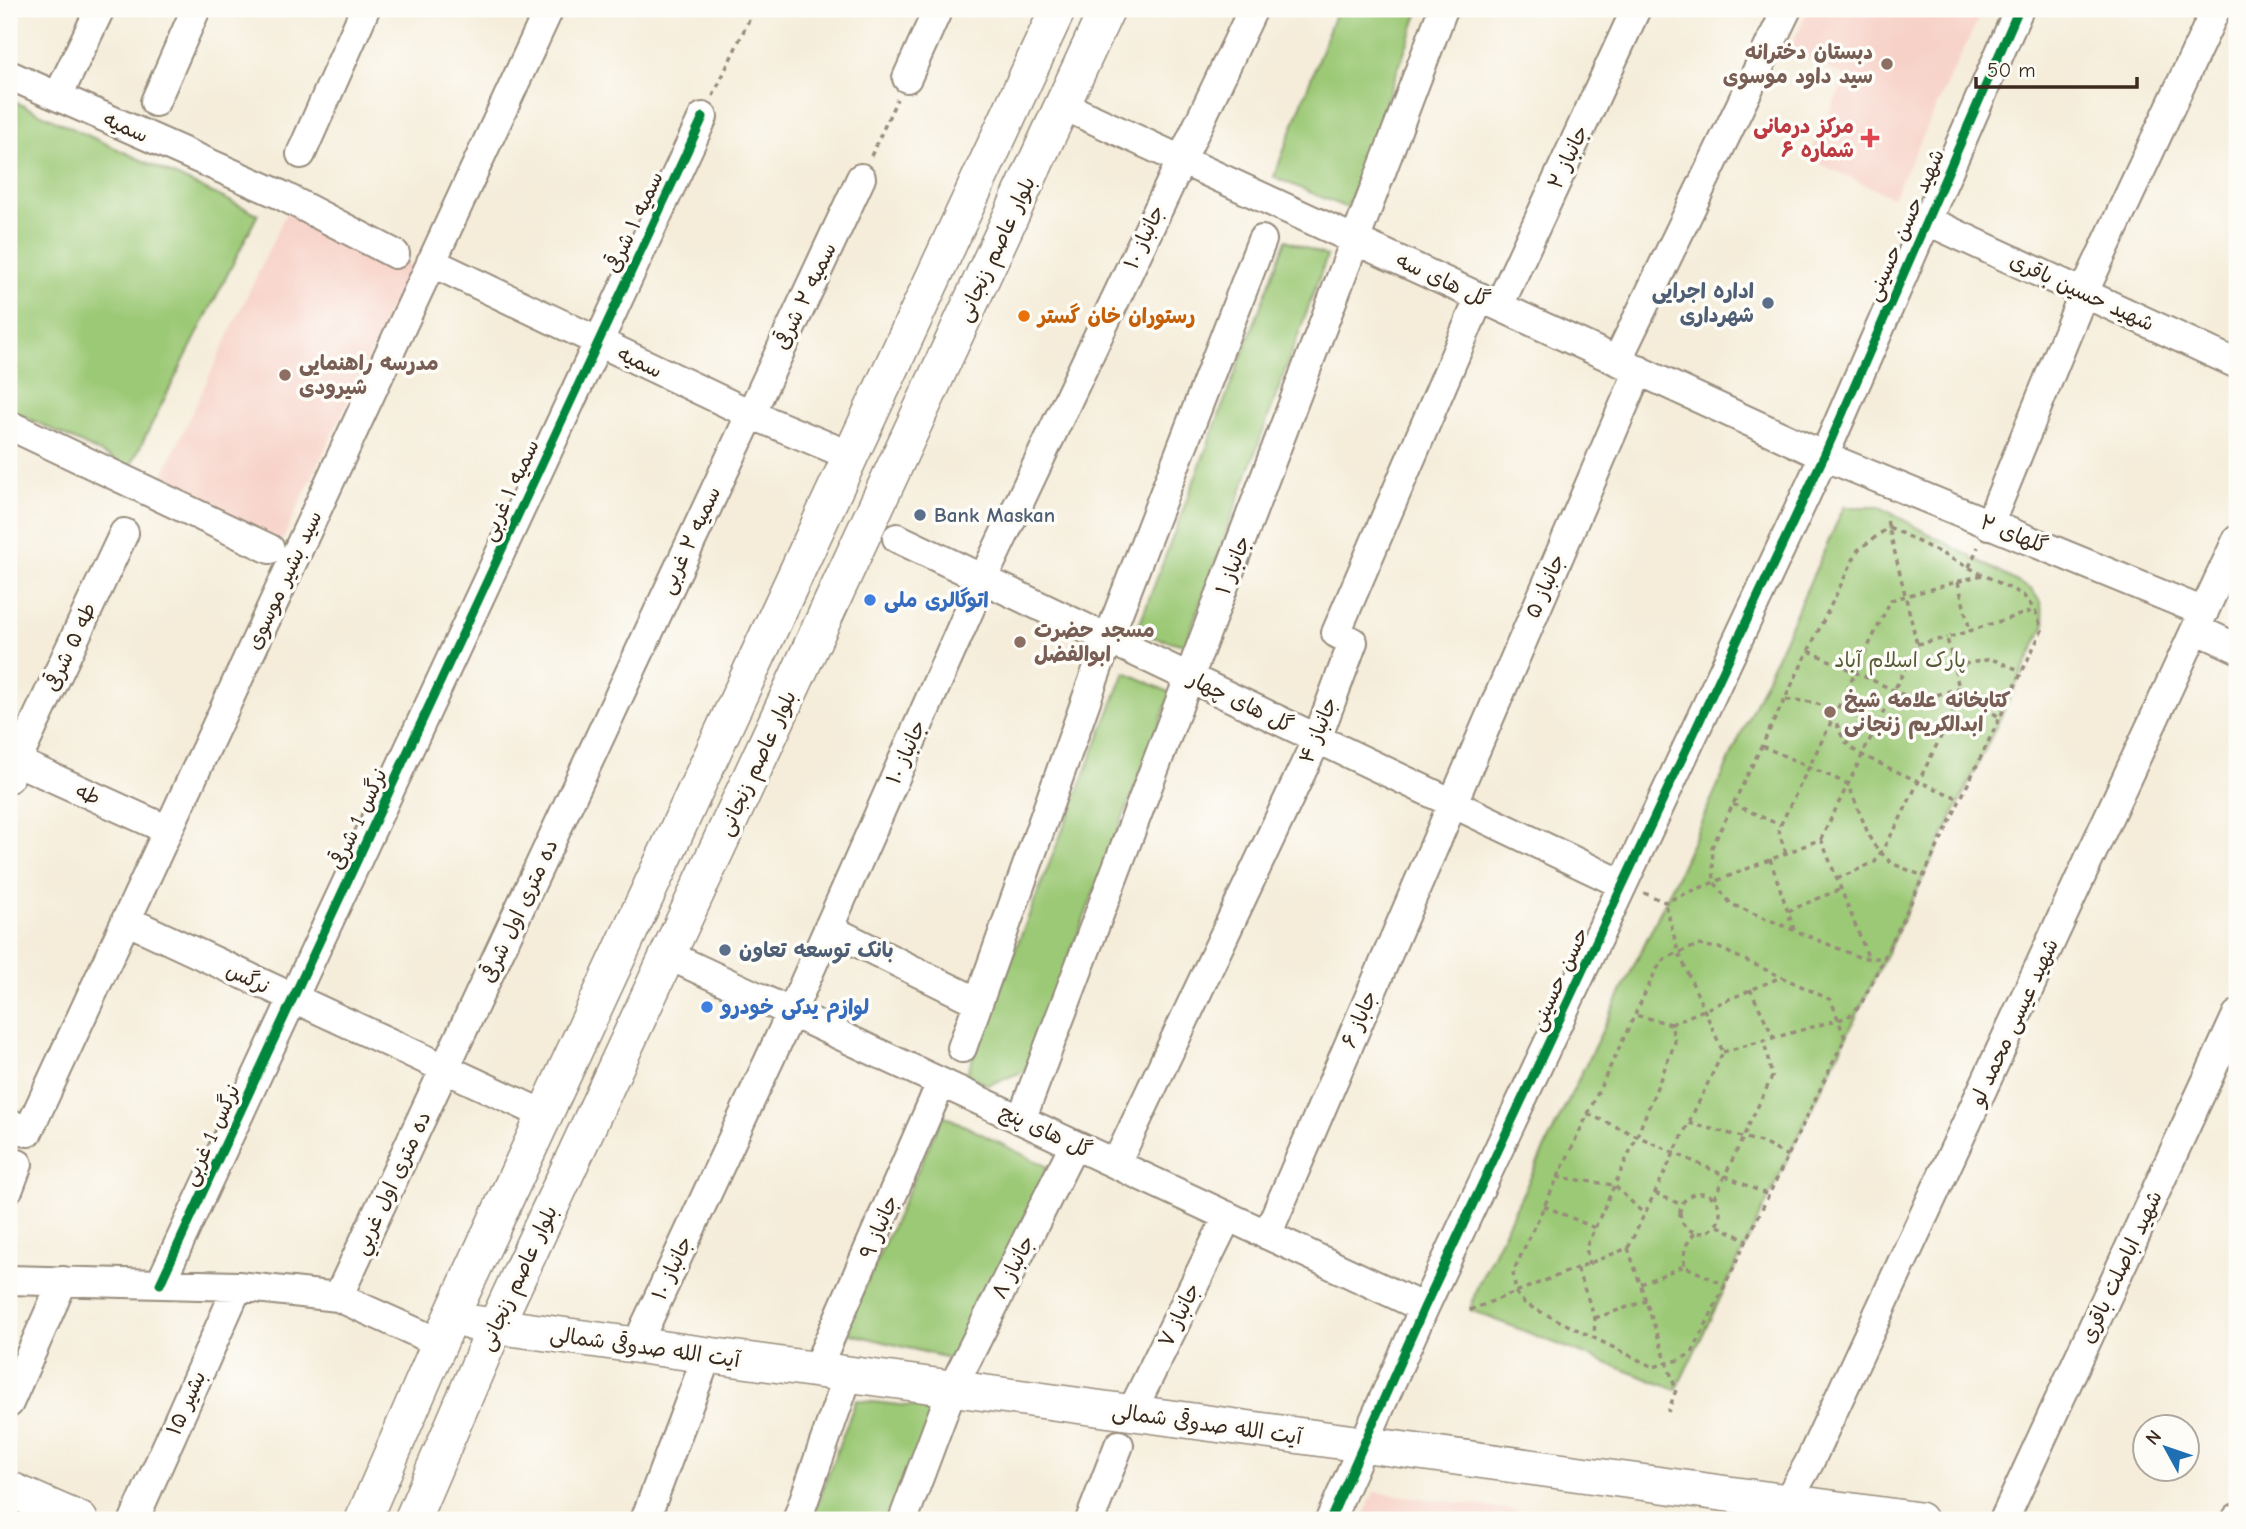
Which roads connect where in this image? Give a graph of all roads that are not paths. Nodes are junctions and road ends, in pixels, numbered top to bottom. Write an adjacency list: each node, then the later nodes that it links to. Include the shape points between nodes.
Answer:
1 (100, 9): 16 (street)
2 (196, 9): 17 (street)
3 (365, 9): 20 (street)
4 (549, 9): 27 (street, سید بشیر موسوی)
5 (938, 9): 15 (street)
6 (1058, 9): 35 (main road, بلوار عاصم زنجانی)
7 (1107, 9): 18 (main road, بلوار عاصم زنجانی)
8 (1254, 9): 21 (street, جانباز ۱۰)
9 (1443, 9): 25 (street, جانباز ۱)
10 (1636, 9): 29 (street, جانباز ۲)
11 (1787, 9): 32 (street, جانباز ۵)
12 (2019, 9): 23 (street, شهید حسن حسینی)
13 (2216, 9): 28 (street)
14 (9, 75): 16 (street, سمیه)
15 (907, 78)
16 (58, 96): 26 (street, سمیه, via 281,195)
17 (155, 102)
18 (1062, 105): 21 (street, گل های سه); 56 (main road, بلوار عاصم زنجانی)
19 (703, 117): 30 (street, سمیه ۱ شرقی)
20 (301, 153)
21 (1181, 160): 25 (street, گل های سه); 42 (street, جانباز ۱۰)
22 (861, 178): 33 (street, سمیه ۲ شرقی)
23 (1926, 220): 28 (street, شهید حسین باقری); 36 (street, شهید حسن حسینی)
24 (1262, 240): 44 (street)
25 (1357, 241): 29 (street, گل های سه); 47 (street, جانباز ۱)
26 (395, 254)
27 (431, 262): 30 (street, سمیه); 52 (street, سید بشیر موسوی)
28 (2084, 292): 31 (street, شهید حسین باقری); 37 (street)
29 (1490, 302): 32 (street, گل های سه); 48 (street, جانباز ۴, via 1336,633 1353,642)
30 (598, 341): 33 (street, سمیه); 46 (street, سمیه ۱ غربی)
31 (2237, 364)
32 (1628, 365): 36 (street, گل های سه); 51 (street, جانباز ۵)
33 (748, 414): 35 (street, سمیه); 49 (street, سمیه ۲ غربی)
34 (9, 425): 41 (street)
35 (850, 456): 64 (main road, بلوار عاصم زنجانی)
36 (1824, 456): 37 (street, گلهای ۲); 53 (street, حسن حسینی)
37 (1989, 524): 43 (street, گلهای ۲)
38 (124, 533): 50 (street, طه ۵ شرقی)
39 (897, 538): 42 (street, گل های چهار)
40 (2237, 541): 43 (street, شهید عیسی محمد لو)
41 (270, 550)
42 (983, 579): 44 (street, گل های چهار); 55 (street, جانباز ۱۰)
43 (2200, 620): 45 (street, گلهای ۲); 87 (street, شهید عیسی محمد لو)
44 (1108, 639): 47 (street, گل های چهار); 58 (street)
45 (2237, 648)
46 (454, 653): 57 (street, نرگس 1 شرقی)
47 (1189, 678): 48 (street, گل های چهار); 65 (street, جانباز ۱)
48 (1317, 738): 51 (street, گل های چهار); 68 (street, جانباز ۴)
49 (592, 753): 62 (street, ده متری اول شرقی)
50 (11, 766): 52 (street, طه)
51 (1451, 802): 53 (street, گل های چهار); 70 (street, جاباز ۶)
52 (168, 830): 54 (street, سید بشیر موسوی)
53 (1622, 884): 76 (street, حسن حسینی)
54 (126, 920): 57 (street, نرگس); 66 (street, سید بشیر موسوی, via 28,1132)
55 (828, 928): 58 (street); 59 (street, جانباز ۱۰)
56 (667, 955): 59 (street, گل های پنج); 77 (main road, بلوار عاصم زنجانی)
57 (294, 1000): 62 (street, نرگس); 73 (street, نرگس 1 غربی)
58 (978, 1002): 61 (street)
59 (791, 1013): 63 (street, گل های پنج); 79 (street, جانباز ۱۰)
60 (2237, 1015): 98 (street, شهید اباصلت باقری)
61 (961, 1048)
62 (447, 1069): 64 (street, نرگس); 75 (street, ده متری اول غربي)
63 (941, 1083): 65 (street, گل های پنج); 81 (street, جانباز ۹)
64 (545, 1115): 78 (main road, بلوار عاصم زنجانی)
65 (1021, 1120): 67 (street, گل های پنج)
66 (9, 1123)
67 (1074, 1144): 68 (street, گل های پنج); 82 (street, جانباز ۸)
68 (1116, 1164): 69 (street, گل های پنج)
69 (1228, 1216): 70 (street, گل های پنج); 84 (street, جانباز ۷)
70 (1267, 1235): 76 (street, گل های پنج)
71 (9, 1280): 72 (street)
72 (63, 1281): 73 (street); 83 (street)
73 (160, 1284): 74 (street)
74 (238, 1286): 75 (street); 89 (street, بشیر ۱۵)
75 (338, 1297): 78 (street)
76 (1424, 1308): 85 (street, حسن حسینی)
77 (495, 1327): 78 (main road, آیت الله صدوقی شمالی); 79 (main road, آیت الله صدوقی شمالی); 91 (main road, بلوار عاصم زنجانی)
78 (445, 1331): 90 (main road, بلوار عاصم زنجانی)
79 (636, 1346): 80 (main road, آیت الله صدوقی شمالی)
80 (707, 1356): 81 (main road, آیت الله صدوقی شمالی); 92 (street)
81 (832, 1373): 82 (main road, آیت الله صدوقی شمالی); 93 (street, جانباز ۹)
82 (952, 1389): 84 (main road, آیت الله صدوقی شمالی); 94 (street, جانباز ۸)
83 (9, 1403)
84 (1125, 1429): 85 (main road, آیت الله صدوقی شمالی); 95 (street, جانباز ۷)
85 (1361, 1445): 87 (main road, آیت الله صدوقی شمالی); 96 (street, حسن حسینی)
86 (9, 1489): 88 (main road)
87 (1787, 1502): 97 (main road, آیت الله صدوقی شمالی)
88 (80, 1520)
89 (134, 1520)
90 (363, 1520)
91 (412, 1520)
92 (645, 1520)
93 (797, 1520)
94 (903, 1520)
95 (1090, 1520)
96 (1330, 1520)
97 (1919, 1520)
98 (2004, 1520)

